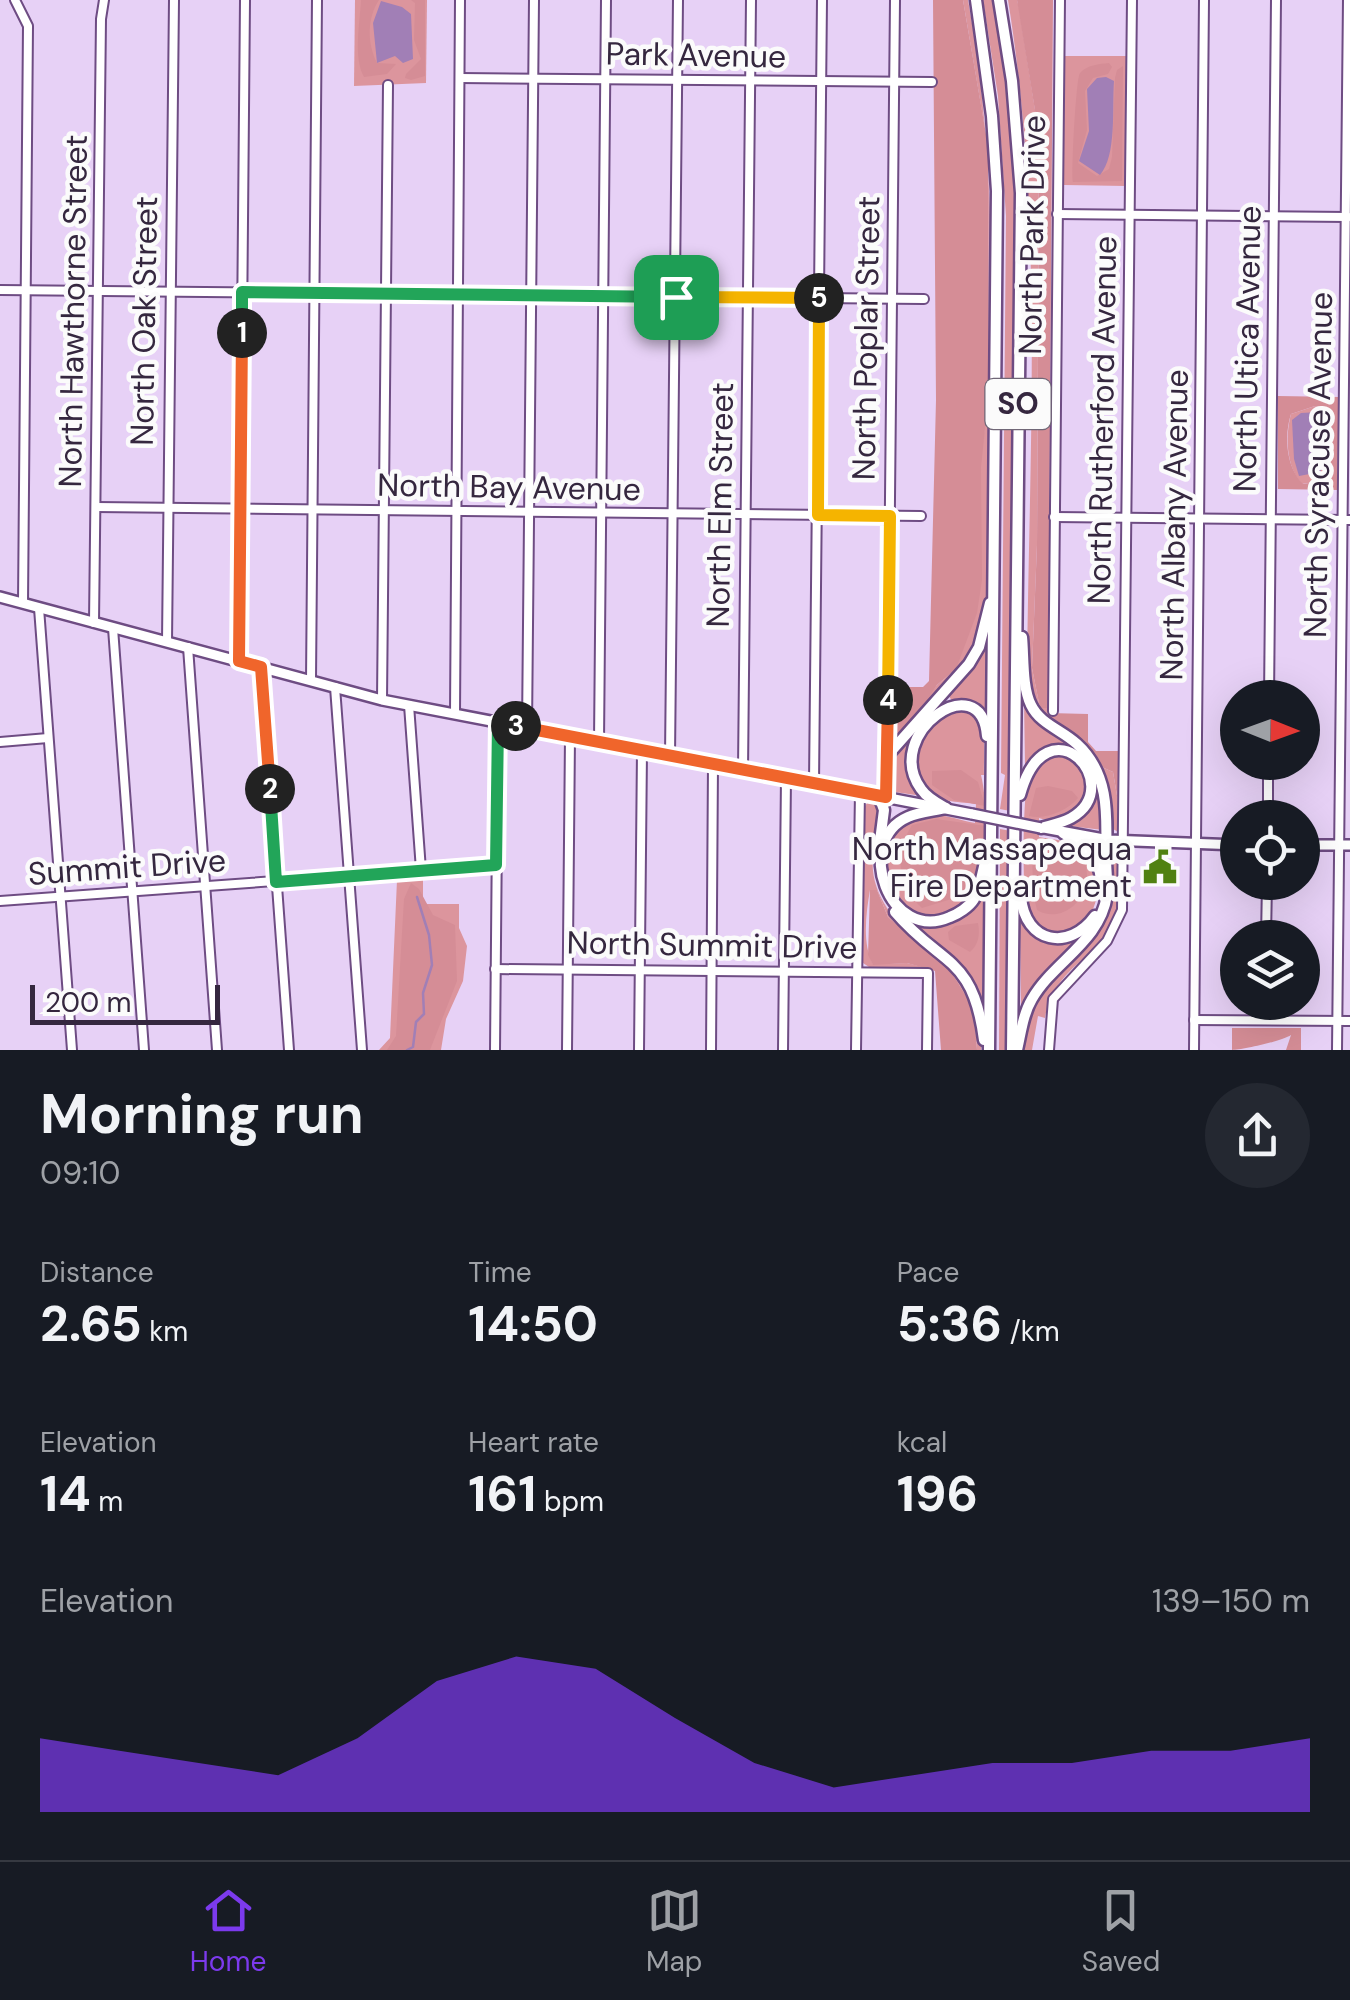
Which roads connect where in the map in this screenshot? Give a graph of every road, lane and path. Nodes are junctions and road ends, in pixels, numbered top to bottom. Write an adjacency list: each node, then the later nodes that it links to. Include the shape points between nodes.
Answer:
1 (15, 0): 35 (street, via 28,26)
2 (104, 0): 36 (street, North Hawthorne Street)
3 (174, 0): 37 (street, North Oak Street)
4 (245, 0): 38 (street)
5 (317, 0): 39 (street)
6 (460, 0): 20 (street)
7 (534, 0): 21 (street)
8 (606, 0): 22 (street)
9 (678, 0): 23 (street)
10 (750, 0): 24 (street, North Elm Street)
11 (822, 0): 25 (street)
12 (895, 0): 26 (street, North Poplar Street)
13 (976, 0): 68 (highway, SO, via 997,191)
14 (999, 0): 67 (highway, SO, via 1021,192)
15 (1060, 0): 29 (street, North Park Drive)
16 (1132, 0): 30 (street, North Rutherford Avenue)
17 (1204, 0): 31 (street, North Albany Avenue)
18 (1276, 0): 32 (street, North Utica Avenue)
19 (1348, 0): 33 (street, North Syracuse Avenue)
20 (460, 78): 21 (street, Park Avenue); 41 (street)
21 (533, 78): 22 (street, Park Avenue); 42 (street)
22 (605, 79): 23 (street, Park Avenue); 43 (street)
23 (678, 80): 24 (street, Park Avenue); 44 (street)
24 (750, 80): 25 (street, Park Avenue); 45 (street, North Elm Street)
25 (822, 81): 26 (street, Park Avenue); 46 (street)
26 (894, 82): 27 (street, Park Avenue); 47 (street, North Poplar Street)
27 (932, 82)
28 (388, 85): 40 (street)
29 (1057, 214): 30 (street); 62 (street, North Park Drive)
30 (1130, 214): 31 (street); 63 (street, North Rutherford Avenue)
31 (1202, 215): 32 (street); 64 (street, North Albany Avenue)
32 (1274, 216): 33 (street); 65 (street, North Utica Avenue)
33 (1348, 217): 66 (street, North Syracuse Avenue)
34 (0, 290): 35 (street)
35 (26, 290): 36 (street); 70 (street)
36 (98, 291): 37 (street); 49 (street, North Hawthorne Street)
37 (170, 292): 38 (street); 50 (street, North Oak Street)
38 (242, 292): 39 (street); 51 (street)
39 (314, 293): 40 (street); 52 (street)
40 (386, 294): 41 (street); 53 (street)
41 (458, 294): 42 (street); 54 (street)
42 (531, 296): 43 (street); 55 (street)
43 (603, 296): 44 (street); 56 (street)
44 (676, 297): 45 (street); 57 (street)
45 (748, 297): 46 (street); 58 (street, North Elm Street)
46 (820, 298): 47 (street); 59 (street)
47 (892, 299): 48 (street); 60 (street, North Poplar Street)
48 (924, 299)
49 (96, 507): 50 (street, North Bay Avenue); 72 (street, North Hawthorne Street)
50 (168, 508): 51 (street, North Bay Avenue); 74 (street, North Oak Street)
51 (240, 509): 52 (street, North Bay Avenue); 76 (street)
52 (312, 510): 53 (street, North Bay Avenue); 78 (street)
53 (384, 510): 54 (street, North Bay Avenue); 81 (street)
54 (456, 511): 55 (street, North Bay Avenue); 84 (street)
55 (529, 512): 56 (street, North Bay Avenue); 86 (street)
56 (601, 512): 57 (street, North Bay Avenue); 90 (street)
57 (673, 513): 58 (street, North Bay Avenue); 92 (street)
58 (745, 514): 59 (street, North Bay Avenue); 95 (street, North Elm Street)
59 (818, 515): 60 (street, North Bay Avenue); 97 (street)
60 (890, 516): 61 (street, North Bay Avenue); 93 (street, North Poplar Street)
61 (921, 516)
62 (1054, 516): 63 (street); 83 (street, North Park Drive)
63 (1126, 518): 64 (street); 107 (street, North Rutherford Avenue)
64 (1199, 519): 65 (street); 109 (street, North Albany Avenue)
65 (1270, 520): 66 (street); 79 (street, North Utica Avenue)
66 (1346, 520): 111 (street, North Syracuse Avenue)
67 (1016, 572): 102 (highway, SO); 106 (highway, via 1028,700 1094,764 1106,797)
68 (995, 578): 93 (highway, via 970,664); 100 (highway, SO)
69 (0, 597): 70 (main road)
70 (23, 603): 71 (main road)
71 (40, 608): 72 (main road); 88 (street)
72 (94, 622): 73 (main road)
73 (114, 628): 74 (main road); 117 (street)
74 (166, 642): 75 (main road)
75 (188, 648): 76 (main road); 116 (street)
76 (239, 661): 77 (main road)
77 (261, 667): 78 (main road); 115 (street)
78 (310, 680): 80 (main road)
79 (1269, 680)
80 (334, 687): 81 (main road); 114 (street)
81 (382, 700): 82 (main road)
82 (408, 705): 84 (main road); 113 (street)
83 (1052, 711)
84 (454, 714): 85 (main road)
85 (498, 723): 86 (main road); 112 (street)
86 (526, 728): 87 (main road)
87 (570, 737): 90 (main road); 121 (street)
88 (48, 738): 89 (street); 118 (street)
89 (0, 742)
90 (599, 742): 91 (main road)
91 (642, 751): 92 (main road); 122 (street)
92 (670, 756): 94 (main road)
93 (887, 756): 99 (street, North Poplar Street)
94 (713, 764): 95 (main road); 123 (street)
95 (743, 770): 96 (main road)
96 (786, 778): 97 (main road); 124 (street)
97 (814, 784): 98 (main road)
98 (860, 792): 99 (main road); 125 (street)
99 (883, 796): 101 (main road); 143 (highway, via 878,865 886,896 970,984)
100 (991, 797): 101 (highway, via 983,718 969,706 950,706 928,721 912,758 919,786); 105 (highway, SO)
101 (946, 808): 103 (main road, bridge); 105 (highway, via 904,818 885,840 884,883 902,912 934,922 967,906)
102 (1016, 810): 103 (highway, via 1040,755 1059,749 1078,756 1092,781 1087,801 1070,818); 108 (highway, SO)
103 (1041, 828): 104 (main road)
104 (1063, 833): 106 (main road); 108 (highway, via 1093,856 1102,883 1094,919 1069,937 1052,938 1026,920)
105 (990, 840): 143 (highway, SO)
106 (1108, 840): 107 (main road); 144 (highway, via 1103,910 1088,938 1029,1003)
107 (1123, 842): 109 (main road); 145 (street, via 1120,918 1053,999)
108 (1016, 845): 144 (highway, SO)
109 (1196, 845): 110 (main road); 126 (street, North Albany Avenue)
110 (1220, 845)
111 (1345, 846): 129 (street, North Syracuse Avenue)
112 (496, 865): 113 (street, Summit Drive); 120 (street)
113 (420, 870): 114 (street, Summit Drive)
114 (349, 876): 115 (street, Summit Drive); 135 (street)
115 (276, 882): 116 (street, Summit Drive); 134 (street)
116 (204, 887): 117 (street, Summit Drive); 133 (street)
117 (132, 892): 118 (street, Summit Drive); 132 (street)
118 (61, 898): 119 (street, Summit Drive); 131 (street)
119 (0, 901)
120 (496, 969): 121 (street, North Summit Drive); 136 (street)
121 (568, 969): 122 (street, North Summit Drive); 137 (street)
122 (640, 970): 123 (street, North Summit Drive); 138 (street)
123 (712, 970): 124 (street, North Summit Drive); 139 (street)
124 (784, 971): 125 (street, North Summit Drive); 140 (street)
125 (857, 972): 141 (street); 142 (street, North Summit Drive, via 928,972)
126 (1194, 1020): 127 (street); 146 (street, North Albany Avenue)
127 (1220, 1020)
128 (1265, 1020): 129 (street)
129 (1338, 1021): 130 (street); 147 (street, North Syracuse Avenue)
130 (1350, 1021)
131 (72, 1050)
132 (144, 1050)
133 (217, 1050)
134 (289, 1050)
135 (362, 1050)
136 (495, 1050)
137 (566, 1050)
138 (639, 1050)
139 (711, 1050)
140 (783, 1050)
141 (856, 1050)
142 (927, 1050)
143 (987, 1050)
144 (1014, 1050)
145 (1049, 1050)
146 (1194, 1050)
147 (1338, 1050)

